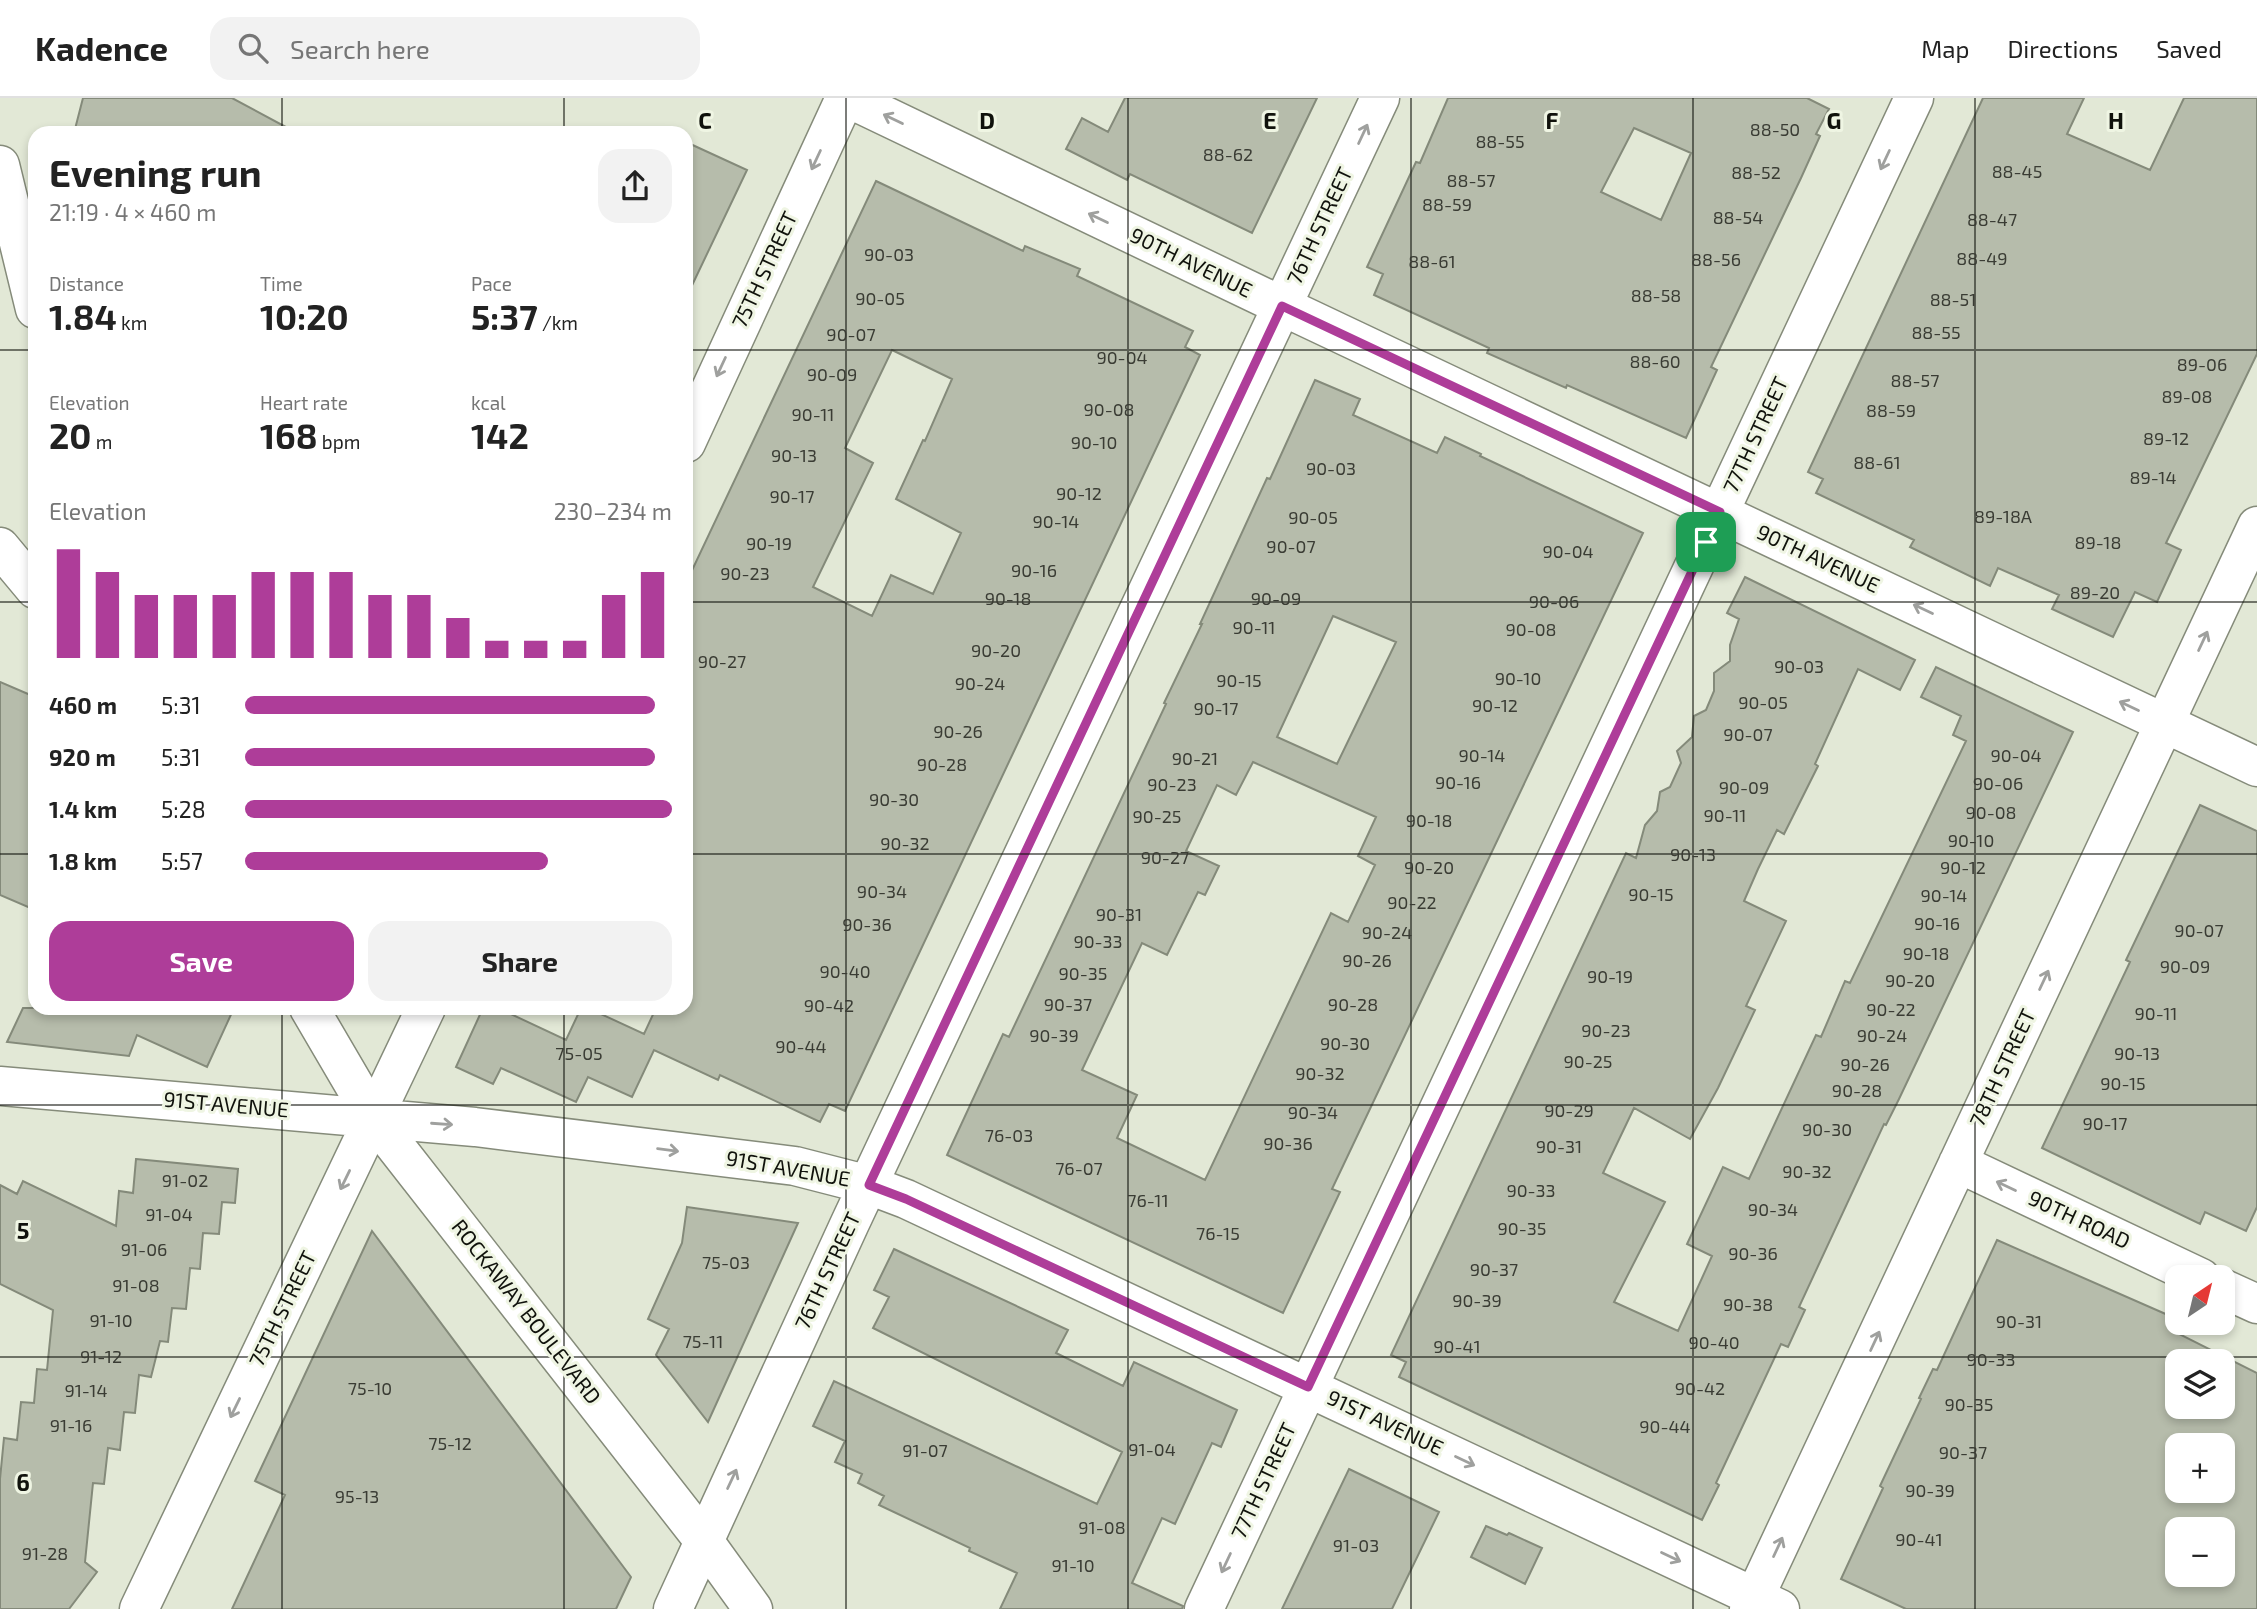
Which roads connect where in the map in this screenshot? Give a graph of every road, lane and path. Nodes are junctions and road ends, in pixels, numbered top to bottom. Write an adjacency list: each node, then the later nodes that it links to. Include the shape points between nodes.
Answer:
1 (846, 98): 6 (street, 90TH AVENUE, one-way to 1); 7 (street, 75TH STREET, one-way to 7)
2 (1380, 98): 6 (street, 76TH STREET, one-way to 2)
3 (1914, 98): 8 (street, 77TH STREET, one-way to 8)
4 (0, 165): 5 (street)
5 (28, 280)
6 (1282, 306): 8 (street, 90TH AVENUE); 19 (street, 76TH STREET)
7 (693, 428)
8 (1720, 512): 12 (street, 90TH AVENUE, one-way to 8); 23 (street, 77TH STREET)
9 (2257, 526): 12 (street, 78TH STREET, one-way to 9)
10 (0, 547): 11 (street)
11 (28, 581)
12 (2164, 723): 13 (street, 90TH AVENUE); 18 (street, 78TH STREET, one-way to 12)
13 (2257, 767)
14 (313, 1015): 17 (street, ROCKAWAY BOULEVARD)
15 (423, 1015): 17 (street, 75TH STREET)
16 (0, 1086): 17 (street, 91ST AVENUE)
17 (374, 1119): 19 (street, 91ST AVENUE, one-way to 19, via 795,1166); 24 (street, ROCKAWAY BOULEVARD); 26 (street, 75TH STREET, one-way to 26)
18 (1958, 1163): 20 (street, 90TH ROAD, one-way to 18); 25 (street, 78TH STREET, one-way to 18)
19 (869, 1185): 23 (street, 91ST AVENUE, via 919,1204); 24 (street, 76TH STREET, one-way to 19)
20 (2174, 1265)
21 (2235, 1294): 22 (street)
22 (2257, 1304)
23 (1308, 1387): 25 (street, 91ST AVENUE, one-way to 25); 29 (street, 77TH STREET, one-way to 29)
24 (704, 1541): 27 (street, 76TH STREET); 28 (street, ROCKAWAY BOULEVARD)
25 (1761, 1605)
26 (139, 1609)
27 (673, 1609)
28 (753, 1609)
29 (1204, 1609)

